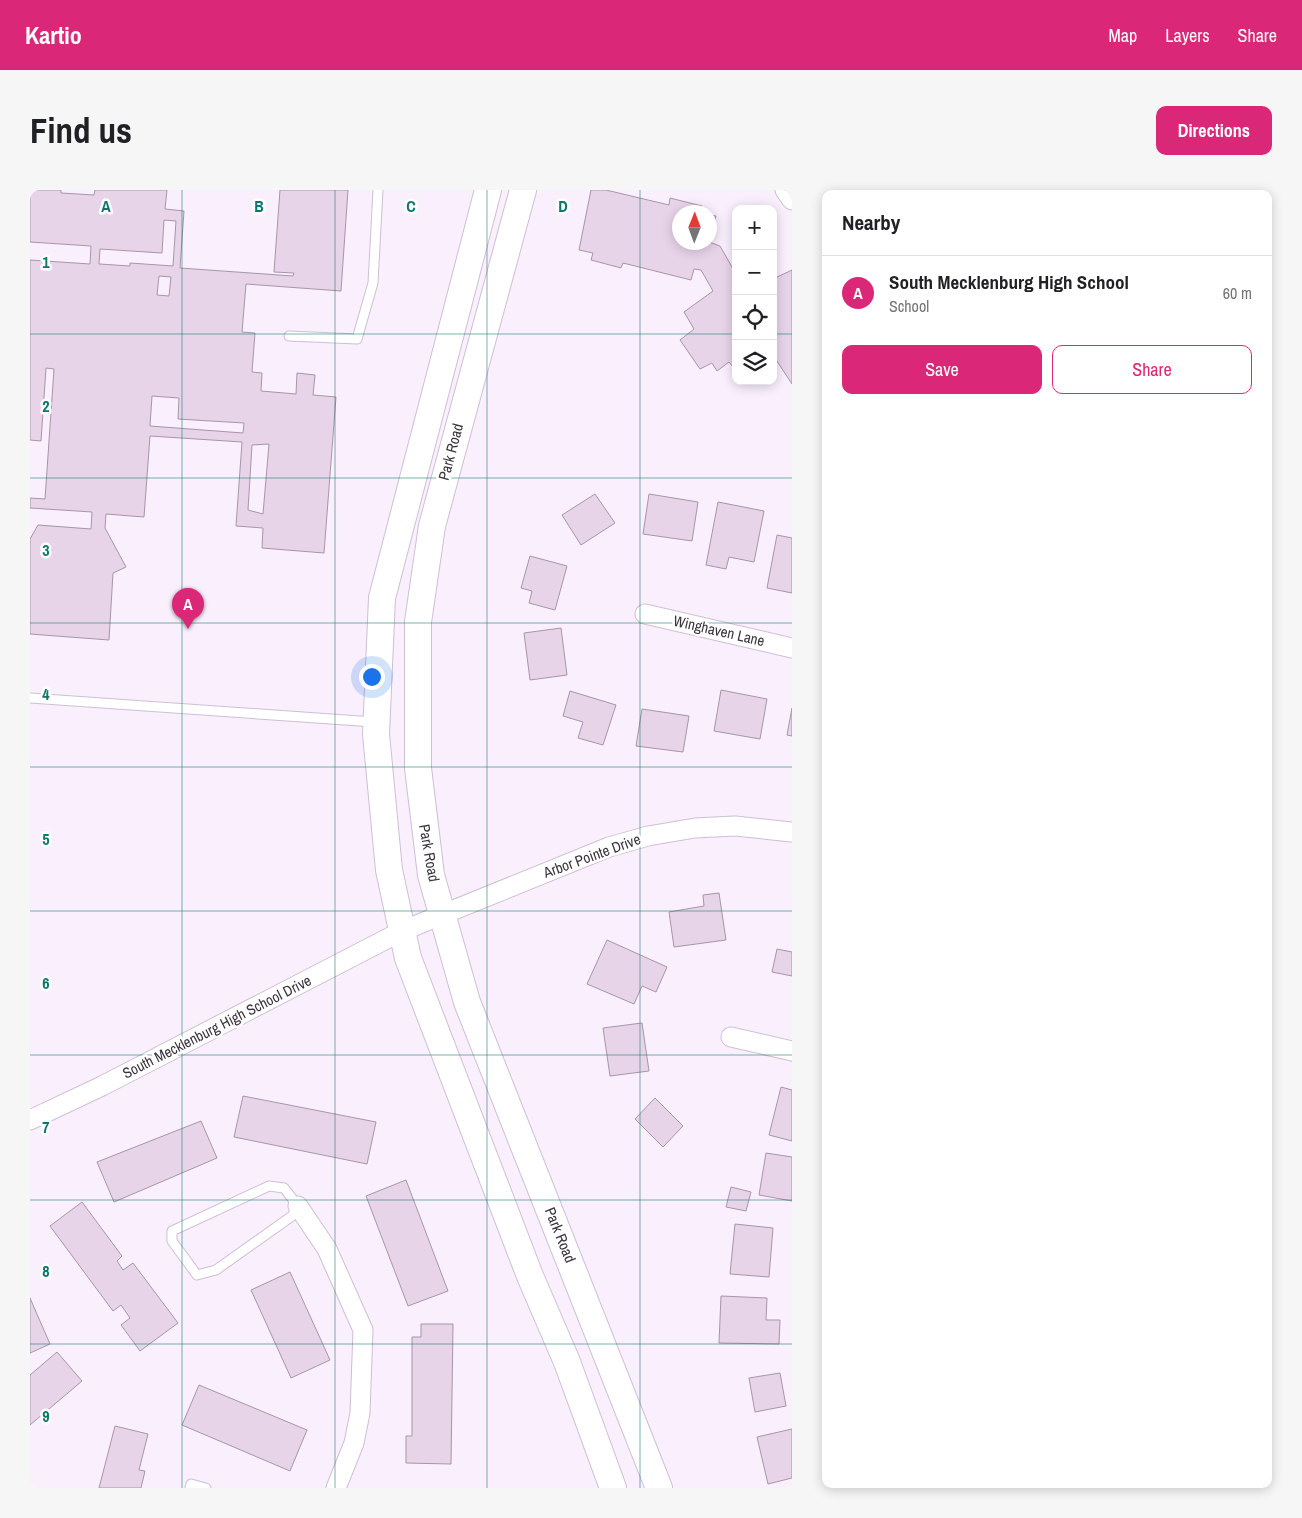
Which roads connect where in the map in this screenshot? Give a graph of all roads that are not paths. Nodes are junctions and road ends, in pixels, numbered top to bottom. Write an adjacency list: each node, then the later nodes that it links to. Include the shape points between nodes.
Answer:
1 (378, 190): 6 (lane, via 373,283 357,339)
2 (488, 190): 10 (main road, Park Road, via 382,598)
3 (522, 190): 12 (main road, Park Road, via 432,526 418,622 418,768 432,875)
4 (786, 190): 5 (street)
5 (792, 200)
6 (289, 336)
7 (645, 614): 8 (street, Winghaven Lane)
8 (792, 648)
9 (30, 698): 10 (lane)
10 (376, 722): 13 (main road, Park Road, via 389,870)
11 (792, 832): 12 (street, Arbor Pointe Drive, via 735,826 694,828 648,836 609,847)
12 (442, 916): 13 (street, Arbor Pointe Drive); 22 (main road, Park Road, via 467,1002)
13 (402, 931): 16 (street, South Mecklenburg High School Drive, via 111,1082); 21 (main road, Park Road, via 410,962)
14 (731, 1038): 15 (street)
15 (792, 1050)
16 (30, 1120)
17 (298, 1206): 17 (lane, via 292,1216 216,1270 197,1275 172,1241 172,1231 269,1186 284,1188); 20 (street, via 327,1249 363,1330 360,1413 354,1442)
18 (190, 1488): 19 (lane, via 191,1484)
19 (206, 1488)
20 (336, 1488)
21 (613, 1488)
22 (659, 1488)

